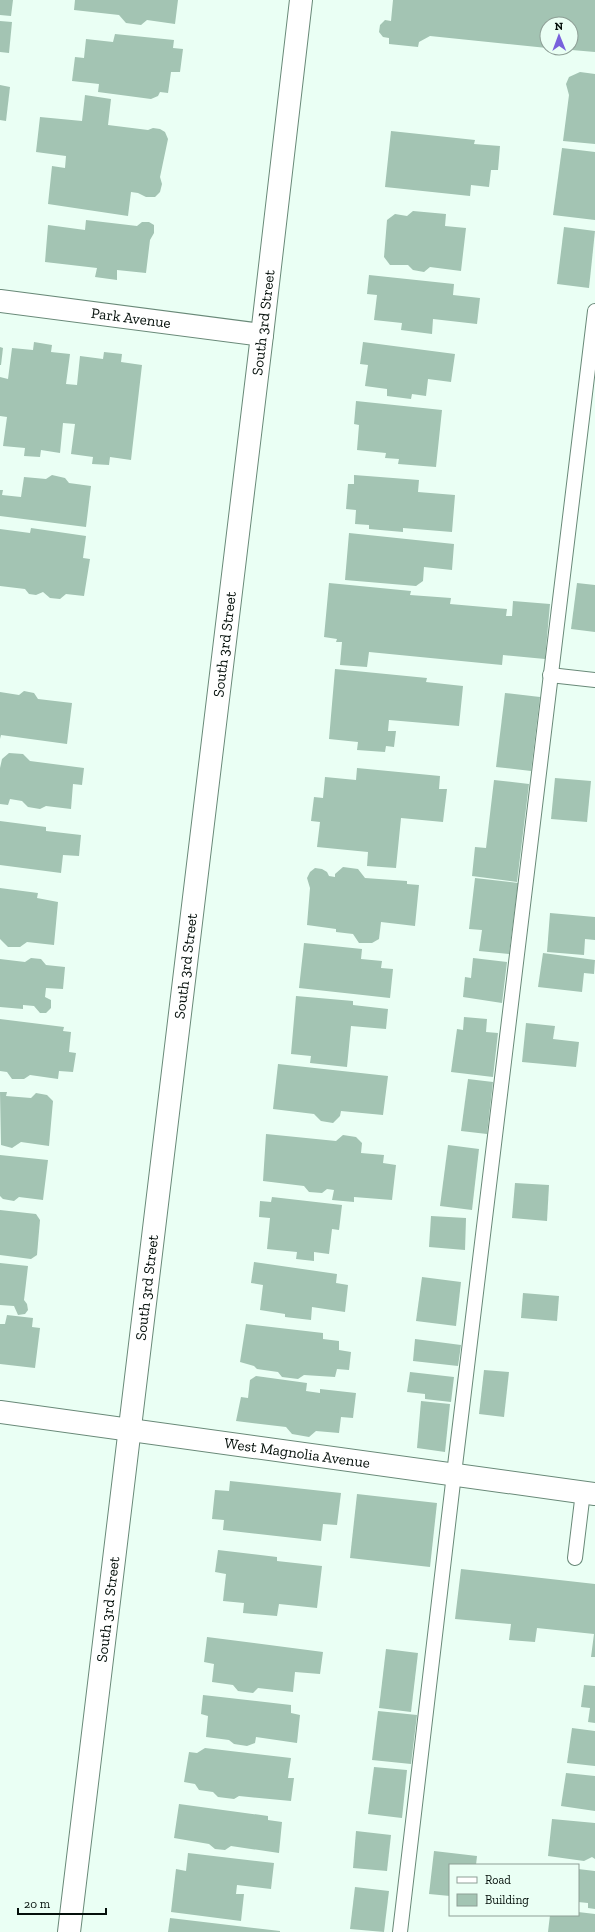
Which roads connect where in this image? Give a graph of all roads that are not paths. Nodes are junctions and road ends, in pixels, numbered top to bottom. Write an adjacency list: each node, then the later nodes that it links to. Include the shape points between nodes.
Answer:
1 (301, 0): 4 (main road, South 3rd Street)
2 (0, 301): 4 (main road, Park Avenue)
3 (595, 312): 5 (lane)
4 (262, 335): 8 (main road, South 3rd Street)
5 (550, 675): 6 (lane); 9 (lane)
6 (595, 680)
7 (0, 1412): 8 (main road, West Magnolia Avenue)
8 (129, 1429): 9 (main road, West Magnolia Avenue); 12 (main road, South 3rd Street)
9 (454, 1474): 10 (main road, West Magnolia Avenue); 13 (lane)
10 (589, 1493): 11 (lane)
11 (575, 1558)
12 (69, 1932)
13 (400, 1932)

